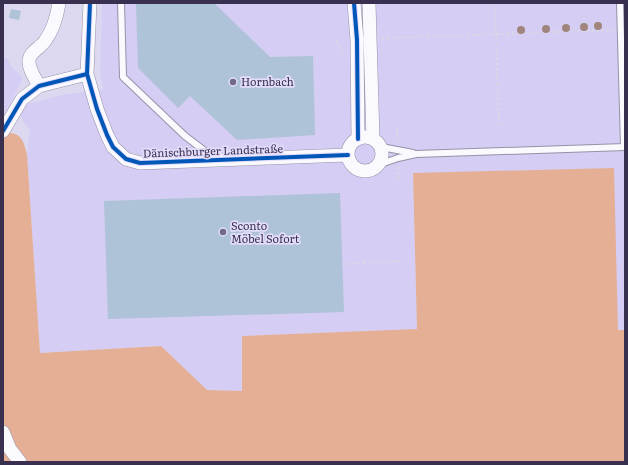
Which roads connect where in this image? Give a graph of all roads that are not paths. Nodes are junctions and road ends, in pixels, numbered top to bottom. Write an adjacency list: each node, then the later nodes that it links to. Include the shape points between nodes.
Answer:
1 (59, 3): 11 (street, via 52,30 44,43 29,58 31,70)
2 (90, 3): 8 (street, Dänischburger Landstraße)
3 (121, 3): 19 (lane, via 123,77 185,136)
4 (369, 3): 7 (street)
5 (620, 3): 16 (lane)
6 (355, 9): 7 (lane, via 361,21); 10 (street)
7 (370, 22): 9 (street)
8 (87, 74): 11 (street); 19 (street, Dänischburger Landstraße, via 107,135 113,147 126,159 140,163)
9 (372, 78): 10 (lane); 12 (street)
10 (358, 83): 12 (lane, via 362,98); 14 (street)
11 (39, 86): 13 (street, via 22,99)
12 (372, 104): 15 (street)
13 (3, 130)
14 (358, 139): 15 (street, via 365,137); 18 (street, via 352,143)
15 (377, 143): 17 (lane); 20 (street, via 382,156)
16 (625, 147): 17 (lane)
17 (416, 154): 20 (lane)
18 (348, 155): 19 (street, Dänischburger Landstraße); 20 (street, via 350,162 360,170 366,171)
19 (217, 160)
20 (378, 166)
21 (3, 432): 22 (street, via 10,449)
22 (20, 462)

